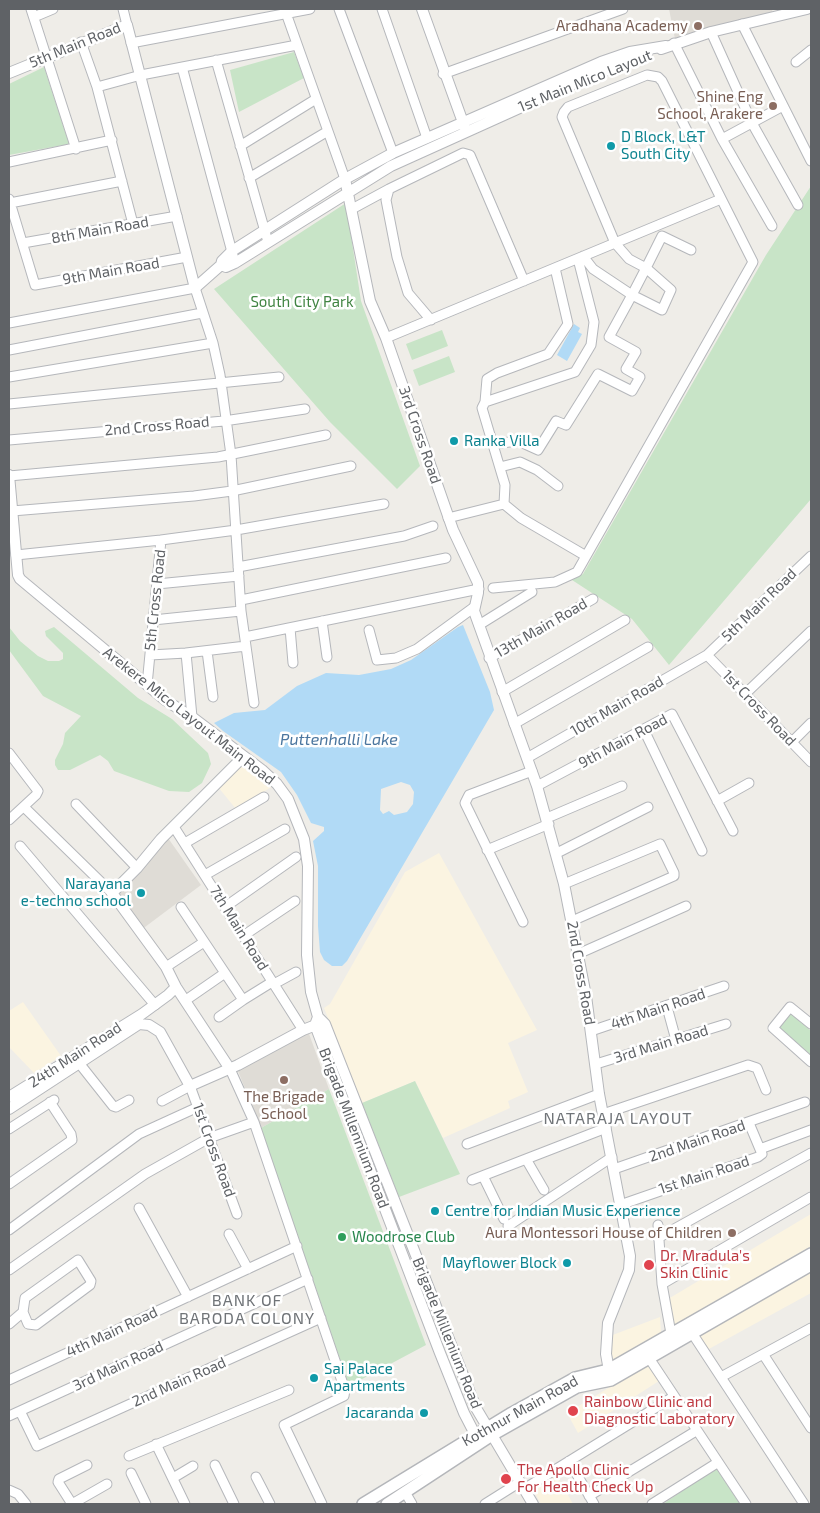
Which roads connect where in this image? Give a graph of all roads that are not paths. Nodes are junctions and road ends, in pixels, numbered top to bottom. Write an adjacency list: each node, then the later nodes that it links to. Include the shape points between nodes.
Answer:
1 (53, 9): 9 (street)
2 (123, 9): 13 (street, 5th Main Road)
3 (310, 9): 10 (street)
4 (339, 9): 38 (street)
5 (382, 9): 33 (street)
6 (623, 9): 25 (street)
7 (807, 9): 11 (street); 12 (street, 1st Main Mico Layout)
8 (425, 10): 25 (street)
9 (32, 13): 20 (street)
10 (286, 13): 16 (street); 17 (street, 3rd Cross Road)
11 (811, 13)
12 (742, 24): 14 (street, 1st Main Mico Layout); 29 (street)
13 (128, 25): 15 (street, 5th Main Road); 16 (street)
14 (711, 32): 18 (street, 1st Main Mico Layout); 30 (street)
15 (81, 42): 20 (street, 5th Main Road); 27 (street)
16 (131, 42): 26 (street)
17 (297, 45): 21 (street); 28 (street, 3rd Cross Road)
18 (670, 45): 31 (street, 1st Main Mico Layout, via 630,52 601,62); 34 (street)
19 (811, 50): 22 (street)
20 (46, 56): 24 (street, 5th Main Road); 37 (street)
21 (216, 60): 23 (street); 36 (street)
22 (796, 62)
23 (182, 67): 26 (street); 58 (street)
24 (9, 73)
25 (444, 74): 31 (street)
26 (141, 75): 27 (street); 50 (street)
27 (97, 87): 35 (street)
28 (316, 99): 32 (street, 3rd Cross Road); 36 (street)
29 (783, 106): 30 (street); 40 (street)
30 (752, 123): 34 (street); 48 (street)
31 (464, 127): 33 (street, 1st Main Mico Layout); 45 (street, 1st Main Mico Layout)
32 (328, 132): 41 (street); 42 (street, 3rd Cross Road)
33 (427, 138): 38 (street, 1st Main Mico Layout)
34 (722, 139): 52 (street)
35 (112, 140): 37 (street); 43 (street)
36 (240, 146): 41 (street)
37 (76, 149): 39 (street)
38 (393, 152): 42 (street, 1st Main Mico Layout)
39 (9, 162)
40 (811, 162)
41 (249, 178): 53 (street)
42 (345, 180): 45 (street, 3rd Cross Road); 53 (street, 1st Main Mico Layout)
43 (122, 181): 47 (street); 51 (street)
44 (389, 189): 49 (street); 65 (street, via 467,152); 69 (street, via 386,200 408,293)
45 (349, 192): 49 (street, 3rd Cross Road); 54 (street, 1st Main Mico Layout)
46 (721, 199): 56 (street); 56 (street, via 658,76 647,75 632,81 568,108 562,117); 98 (street, via 753,262)
47 (9, 201): 55 (street)
48 (798, 205)
49 (352, 209): 71 (street, 3rd Cross Road, via 368,294)
50 (177, 216): 51 (street, 8th Main Road); 59 (street)
51 (132, 224): 55 (street, 8th Main Road)
52 (772, 226)
53 (264, 231): 54 (street); 58 (street, 1st Main Mico Layout)
54 (268, 242): 61 (street, 1st Main Mico Layout)
55 (23, 243): 59 (street, 9th Main Road, via 36,285)
56 (615, 243): 60 (street); 64 (street, via 629,259)
57 (691, 250): 64 (street, via 662,236)
58 (232, 251): 61 (street); 62 (street, 1st Main Mico Layout)
59 (188, 257): 66 (street)
60 (581, 257): 63 (street); 67 (street); 77 (street, via 594,322 591,345 575,372)
61 (235, 262): 62 (street, 1st Main Mico Layout)
62 (221, 266): 66 (street, 1st Main Mico Layout)
63 (555, 268): 65 (street); 77 (street, via 568,324 548,354 487,379)
64 (646, 268): 67 (street); 67 (street, via 670,290 662,310)
65 (524, 281): 69 (street)
66 (195, 288): 68 (street); 70 (street)
67 (632, 295): 83 (street, via 609,338 636,352 626,368 640,377 632,391 598,374 566,425 556,420 538,450 518,441)
68 (202, 313): 72 (street); 73 (street)
69 (430, 320): 71 (street)
70 (9, 323)
71 (386, 338): 93 (street, 3rd Cross Road)
72 (213, 343): 75 (street); 76 (street)
73 (9, 350)
74 (279, 376): 76 (street)
75 (9, 377)
76 (220, 384): 78 (street); 80 (street)
77 (485, 402): 83 (street, via 482,408)
78 (9, 404)
79 (305, 409): 80 (street, 2nd Cross Road)
80 (224, 421): 82 (street, 2nd Cross Road); 84 (street)
81 (326, 435): 84 (street)
82 (9, 440)
83 (493, 444): 86 (street)
84 (231, 455): 87 (street); 89 (street)
85 (351, 466): 89 (street)
86 (500, 467): 88 (street, via 520,462); 91 (street, via 506,491)
87 (9, 476): 92 (street, Arekere Mico Layout Main Road)
88 (558, 486)
89 (232, 491): 92 (street); 95 (street)
90 (384, 504): 95 (street)
91 (504, 504): 93 (street); 98 (street)
92 (12, 511): 97 (street, Arekere Mico Layout Main Road)
93 (448, 518): 104 (street, 3rd Cross Road)
94 (433, 526): 101 (street, via 404,536)
95 (236, 530): 96 (street); 101 (street)
96 (161, 540): 97 (street, 5th Cross Road); 102 (street, 5th Cross Road)
97 (16, 555): 126 (street, Arekere Mico Layout Main Road, via 18,574 26,585)
98 (586, 556): 103 (street, via 577,572 555,582)
99 (811, 556): 122 (street, 5th Main Road)
100 (446, 558): 107 (street)
101 (239, 572): 102 (street); 107 (street)
102 (157, 584): 110 (street, 5th Cross Road)
103 (493, 588)
104 (479, 589): 108 (street); 112 (street)
105 (532, 592): 113 (street)
106 (593, 598): 124 (street, 13th Main Road)
107 (240, 600): 109 (street)
108 (473, 608): 113 (street); 115 (street, via 417,648 396,658 377,660)
109 (241, 611): 110 (street); 117 (street)
110 (153, 620): 121 (street, 5th Cross Road)
111 (625, 620): 127 (street)
112 (322, 621): 114 (street); 123 (street)
113 (479, 625): 124 (street)
114 (290, 628): 117 (street); 125 (street)
115 (369, 630)
116 (811, 631): 128 (street)
117 (245, 642): 119 (street); 130 (street)
118 (648, 647): 133 (street)
119 (207, 651): 120 (street); 129 (street)
120 (186, 653): 121 (street); 131 (street)
121 (150, 654): 126 (street, 5th Cross Road)
122 (707, 655): 128 (street, 1st Cross Road); 138 (street, 10th Main Road)
123 (327, 657)
124 (489, 658): 127 (street)
125 (293, 663)
126 (147, 685): 131 (street, Arekere Mico Layout Main Road)
127 (502, 692): 133 (street)
128 (745, 694): 135 (street, 1st Cross Road)
129 (213, 697)
130 (254, 703)
131 (192, 717): 137 (street, Arekere Mico Layout Main Road)
132 (811, 723): 135 (street)
133 (514, 724): 138 (street)
134 (644, 730): 142 (street, 9th Main Road); 145 (street, 9th Main Road, via 669,715 674,716); 157 (street)
135 (792, 742): 139 (street, 1st Cross Road)
136 (9, 753): 147 (street, via 38,791)
137 (243, 757): 151 (street); 185 (street, Arekere Mico Layout Main Road, via 283,791 304,839 308,866 307,956 311,992)
138 (527, 758): 140 (street)
139 (811, 762)
140 (532, 771): 142 (street); 156 (street, via 469,795 466,799)
141 (749, 783): 145 (street)
142 (537, 786): 150 (street)
143 (622, 786): 150 (street)
144 (264, 797): 154 (street)
145 (717, 801): 153 (street, 9th Main Road)
146 (76, 804): 160 (street)
147 (24, 807): 149 (street); 163 (street)
148 (648, 808): 158 (street)
149 (9, 820)
150 (548, 821): 156 (street); 158 (street)
151 (174, 827): 154 (street, 7th Main Road); 160 (street)
152 (285, 830): 161 (street)
153 (732, 831)
154 (185, 843): 161 (street, 7th Main Road)
155 (20, 846): 181 (street)
156 (487, 850): 169 (street)
157 (702, 851)
158 (557, 853): 162 (street, 2nd Cross Road)
159 (296, 858): 167 (street)
160 (137, 868): 163 (street)
161 (205, 875): 167 (street, 7th Main Road)
162 (564, 884): 168 (street, 2nd Cross Road); 168 (street, via 650,847 662,845 674,876)
163 (112, 893): 173 (street)
164 (295, 901): 170 (street)
165 (686, 906): 172 (street)
166 (181, 907): 171 (street)
167 (225, 907): 170 (street, 7th Main Road)
168 (572, 921): 172 (street, 2nd Cross Road)
169 (522, 922)
170 (243, 936): 176 (street, 7th Main Road)
171 (204, 942): 173 (street); 175 (street)
172 (578, 954): 189 (street, 2nd Cross Road)
173 (166, 967): 178 (street)
174 (296, 972): 176 (street)
175 (224, 973): 179 (street); 180 (street)
176 (273, 983): 180 (street); 188 (street, 7th Main Road)
177 (724, 986): 182 (street, 4th Main Road)
178 (176, 987): 179 (street); 181 (street, 24th Main Road)
179 (186, 1000): 194 (street)
180 (243, 1000): 183 (street)
181 (155, 1004): 184 (street, 24th Main Road)
182 (667, 1007): 189 (street, 4th Main Road); 190 (street)
183 (219, 1017)
184 (138, 1018): 192 (street, 24th Main Road); 195 (street, 24th Main Road, via 160,1032); 198 (street, 24th Main Road)
185 (319, 1021): 188 (street); 255 (street, Brigade Millenium Road, via 451,1350); 257 (street, Brigade Millennium Road, via 440,1354)
186 (726, 1024): 190 (street, 3rd Main Road)
187 (811, 1024): 191 (street, via 790,1008 773,1028)
188 (303, 1030): 194 (street)
189 (591, 1031): 193 (street, 2nd Cross Road)
190 (676, 1040): 193 (street, 3rd Main Road)
191 (811, 1062)
192 (79, 1063): 199 (street, via 113,1106); 204 (street, 24th Main Road)
193 (596, 1064): 197 (street, 2nd Cross Road)
194 (230, 1069): 195 (street); 207 (street)
195 (190, 1086): 200 (street); 203 (street, 1st Cross Road)
196 (766, 1090): 205 (street, via 757,1068 748,1065)
197 (599, 1094): 205 (street, 2nd Cross Road); 213 (street)
198 (9, 1097)
199 (130, 1100)
200 (162, 1101)
201 (50, 1102): 206 (street, via 54,1099); 210 (street); 221 (street, via 72,1140)
202 (805, 1102): 208 (street, 2nd Main Road)
203 (198, 1107): 212 (street, 1st Cross Road); 228 (street, via 139,1134)
204 (9, 1108)
205 (603, 1114): 209 (street, 2nd Cross Road)
206 (66, 1116)
207 (254, 1122): 212 (street); 231 (street)
208 (749, 1123): 214 (street); 218 (street, 2nd Main Road)
209 (606, 1128): 216 (street, 2nd Cross Road); 217 (street)
210 (9, 1129)
211 (811, 1130): 214 (street, 1st Main Road)
212 (209, 1138): 226 (street, 1st Cross Road); 235 (street, via 145,1174)
213 (467, 1144)
214 (760, 1152): 224 (street, 1st Main Road)
215 (811, 1153): 230 (street)
216 (612, 1157): 218 (street, 2nd Cross Road); 219 (street, via 506,1223)
217 (526, 1159): 219 (street); 222 (street)
218 (614, 1169): 224 (street, 2nd Cross Road)
219 (483, 1176): 220 (street)
220 (472, 1180)
221 (9, 1184)
222 (544, 1190)
223 (811, 1198): 237 (street)
224 (620, 1205): 247 (street, 2nd Cross Road, via 631,1263 608,1323 605,1340)
225 (138, 1208): 238 (street)
226 (237, 1214)
227 (658, 1225): 230 (street)
228 (9, 1230)
229 (229, 1234): 234 (street)
230 (658, 1238): 237 (street)
231 (296, 1246): 234 (street, 4th Main Road); 236 (street)
232 (811, 1254): 244 (main road, Kothnur Main Road)
233 (811, 1265): 243 (main road, Kothnur Main Road)
234 (248, 1269): 238 (street, 4th Main Road)
235 (9, 1270)
236 (308, 1279): 240 (street); 252 (street, 3rd Main Road)
237 (662, 1284): 244 (street)
238 (188, 1298): 249 (street, 4th Main Road)
239 (24, 1312): 239 (street, via 28,1324 36,1324 90,1284 78,1260 25,1298); 241 (street)
240 (321, 1318): 252 (street, 2nd Main Road, via 37,1446); 279 (street, via 346,1394 284,1425)
241 (9, 1324)
242 (810, 1331): 245 (street)
243 (692, 1333): 244 (main road, Kothnur Main Road); 248 (street)
244 (672, 1339): 246 (main road, Kothnur Main Road); 247 (main road, Kothnur Main Road)
245 (762, 1354): 248 (street); 254 (street)
246 (649, 1358): 247 (main road, Kothnur Main Road); 251 (street)
247 (610, 1375): 255 (main road, Kothnur Main Road, via 576,1379)
248 (721, 1377): 288 (street)
249 (9, 1380)
250 (289, 1390): 258 (street)
251 (673, 1397): 256 (street); 260 (street)
252 (20, 1411): 253 (street, 3rd Main Road)
253 (9, 1416)
254 (811, 1428)
255 (489, 1431): 257 (main road, Kothnur Main Road); 269 (street)
256 (696, 1431): 261 (street); 272 (street)
257 (478, 1438): 271 (main road, Kothnur Main Road); 280 (main road, Kothnur Main Road)
258 (156, 1444): 259 (street); 267 (street)
259 (129, 1456)
260 (569, 1461): 269 (street); 272 (street)
261 (718, 1463): 286 (street); 287 (street)
262 (87, 1465): 274 (street, via 59,1479)
263 (215, 1465): 277 (street)
264 (193, 1466): 267 (street)
265 (131, 1473): 275 (street)
266 (256, 1477): 278 (street)
267 (172, 1478): 276 (street)
268 (107, 1484): 274 (street)
269 (522, 1486): 283 (street); 284 (street)
270 (9, 1490): 273 (street, via 18,1494)
271 (405, 1492): 281 (main road, Kothnur Main Road); 282 (street)
272 (589, 1496): 285 (street)
273 (26, 1504)
274 (72, 1504)
275 (146, 1504)
276 (185, 1504)
277 (234, 1504)
278 (270, 1504)
279 (322, 1504)
280 (363, 1504)
281 (387, 1504)
282 (412, 1504)
283 (485, 1504)
284 (533, 1504)
285 (594, 1504)
286 (652, 1504)
287 (746, 1504)
288 (804, 1504)

